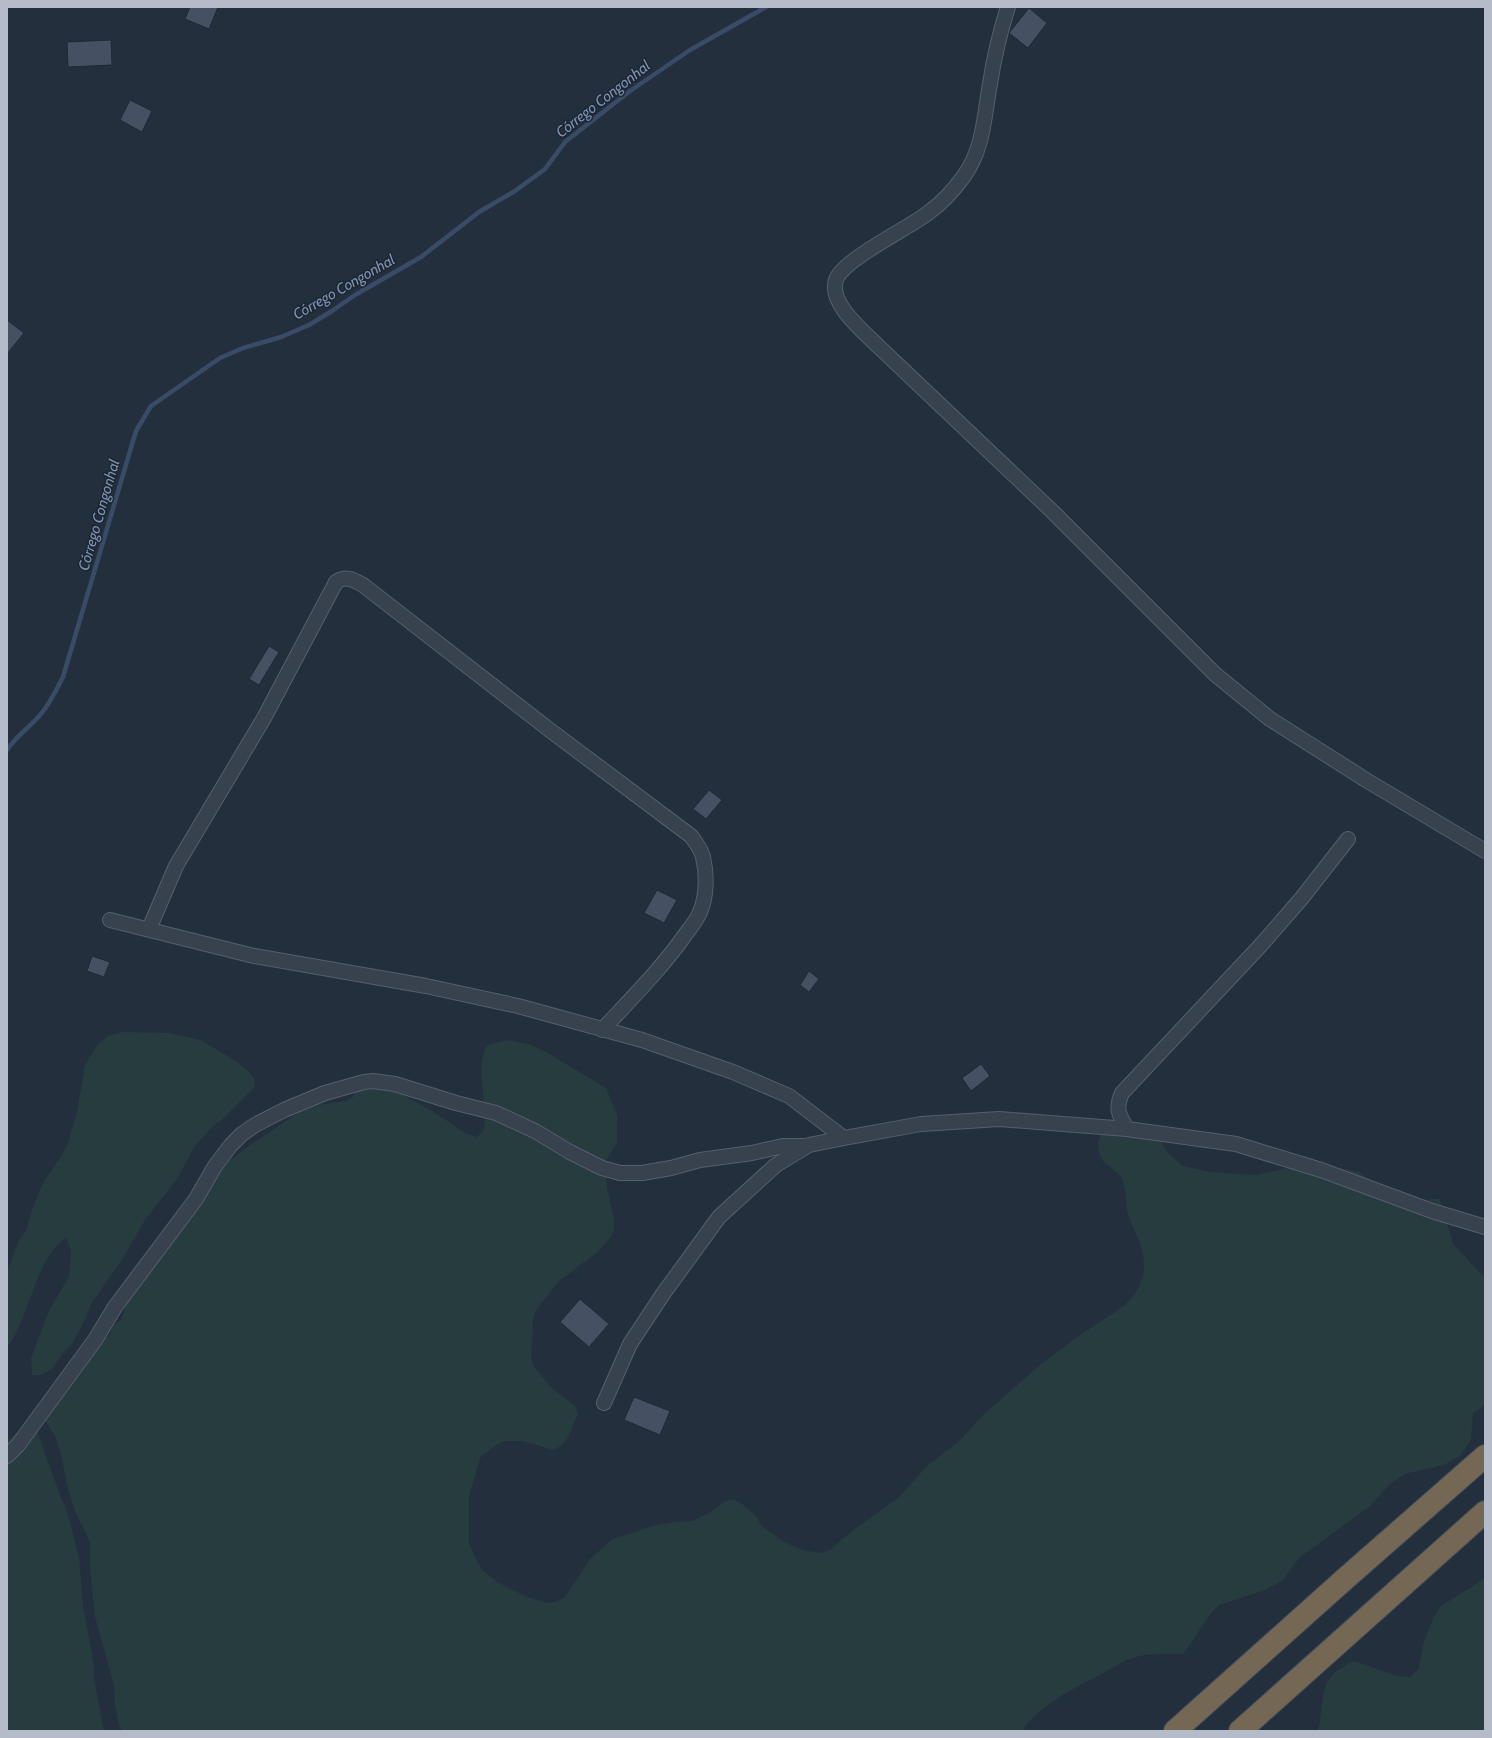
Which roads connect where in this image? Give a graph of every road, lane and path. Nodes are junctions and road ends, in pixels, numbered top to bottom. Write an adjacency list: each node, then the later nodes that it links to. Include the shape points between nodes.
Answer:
1 (1008, 7): 3 (street, via 997,44 984,128 965,175 952,192 928,213 840,272 835,281 836,300 878,346 1053,512 1216,675 1270,719)
2 (1348, 839): 7 (street, via 1261,946 1122,1094 1118,1109)
3 (1485, 851)
4 (110, 920): 5 (street)
5 (149, 929): 6 (street, via 254,956 518,1006); 6 (street, via 176,866 264,718 336,582 344,578 353,580 363,585 550,731 691,836 699,846 703,857 706,888 700,913 651,978)
6 (602, 1030): 8 (street, via 642,1040 720,1067 788,1096)
7 (1127, 1129): 8 (street, via 999,1119 921,1124); 10 (street, via 1236,1144 1321,1170 1432,1211)
8 (844, 1138): 9 (street)
9 (809, 1146): 11 (street, via 776,1165 719,1217 630,1344); 12 (street, via 783,1146 752,1154 700,1160 642,1173 620,1173 602,1168 536,1131 496,1113 395,1084 364,1082 325,1093 255,1125 231,1146 215,1166 196,1199 115,1307 90,1346 18,1445)
10 (1485, 1227)
11 (604, 1403)
12 (7, 1456)
13 (1485, 1456): 15 (highway)
14 (1485, 1512): 16 (highway)
15 (1175, 1731)
16 (1240, 1731)

